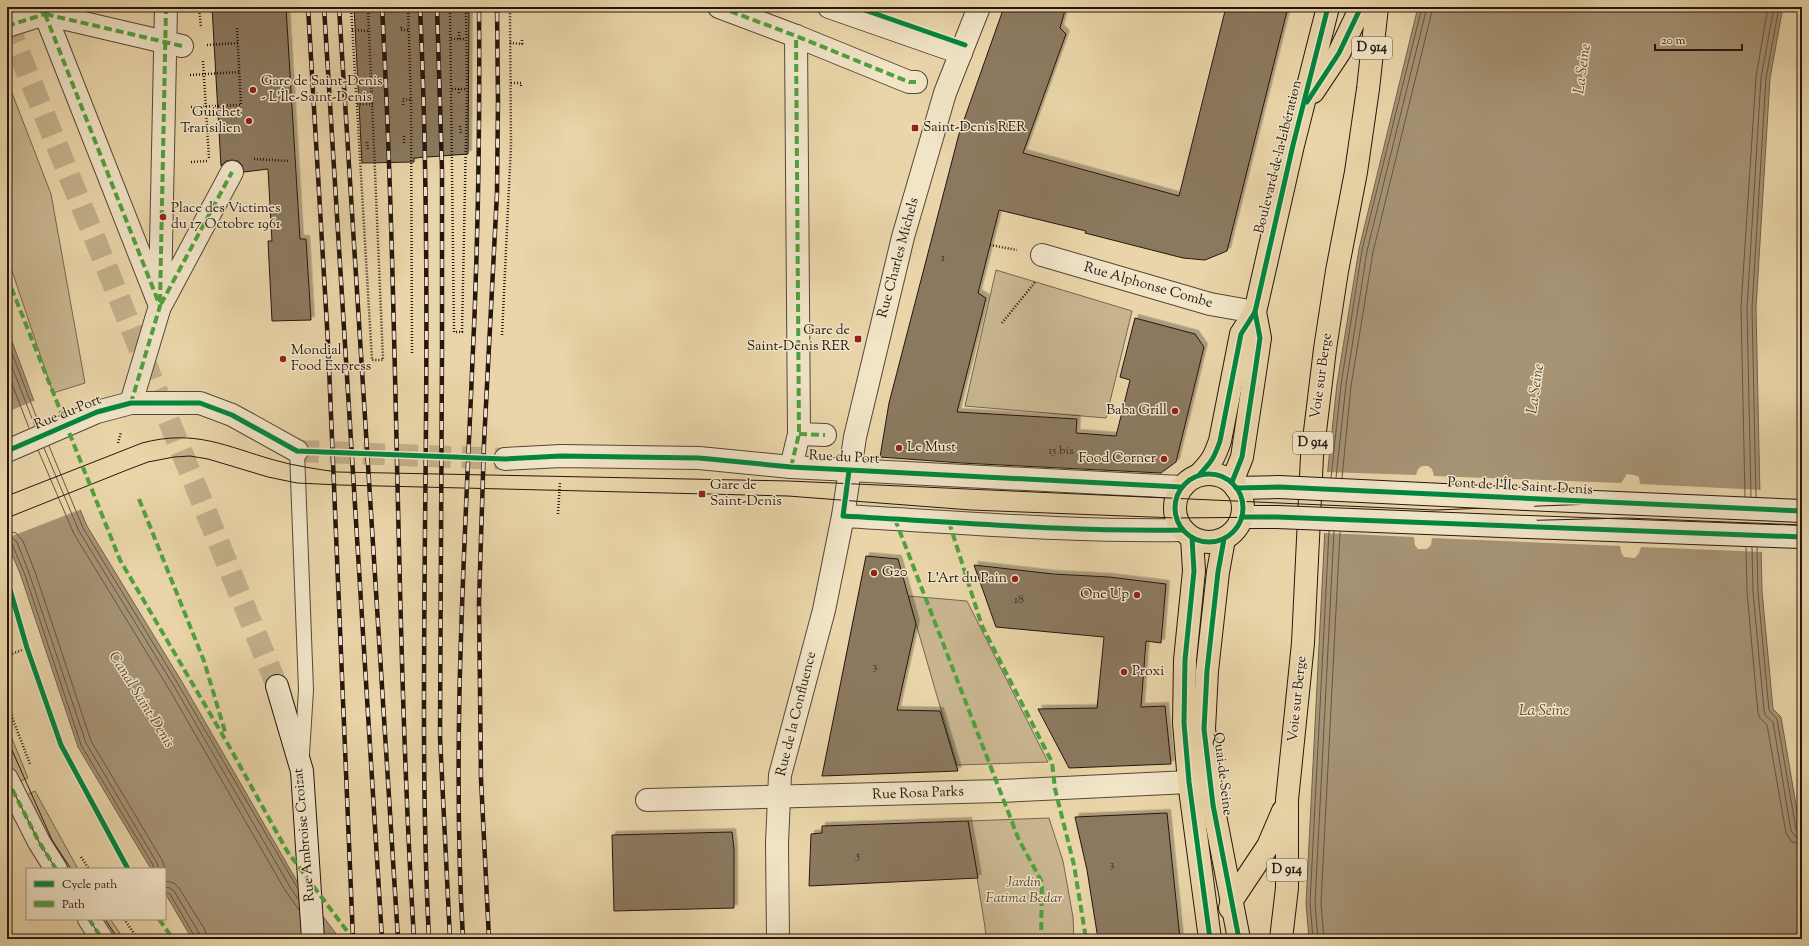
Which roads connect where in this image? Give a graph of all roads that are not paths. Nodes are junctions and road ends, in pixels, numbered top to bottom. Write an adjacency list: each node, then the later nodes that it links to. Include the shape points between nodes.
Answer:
1 (166, 7): 20 (street)
2 (829, 7): 14 (street)
3 (979, 7): 14 (street, Rue Charles Michels)
4 (1328, 7): 17 (main road, Boulevard de la Libération / D 914)
5 (1344, 7): 11 (main road, D 914)
6 (1361, 7): 11 (main road, D 914)
7 (1377, 7): 16 (main road, Voie sur Berge / D 914)
8 (723, 8): 12 (street)
9 (46, 9): 10 (street); 13 (street); 20 (street)
10 (7, 26)
11 (1348, 33): 16 (main road, D 914); 17 (main road, D 914, via 1339,53)
12 (796, 36): 15 (street, via 909,82); 23 (street)
13 (182, 46)
14 (961, 53): 29 (street, Rue Charles Michels, via 945,93 903,237 854,437)
15 (916, 82)
16 (1368, 89): 45 (main road, Voie sur Berge / D 914, via 1325,348 1312,456 1303,643)
17 (1303, 108): 21 (main road, Boulevard de la Libération / D 914)
18 (232, 172): 20 (street)
19 (1042, 255): 21 (street, Rue Alphonse Combe, via 1210,304)
20 (160, 306): 22 (street)
21 (1255, 312): 30 (main road, Boulevard de la Libération / D 914, via 1241,334 1220,441 1213,460); 31 (main road, Boulevard de la Libération / D 914, via 1260,338 1242,457)
22 (131, 403): 25 (street, Rue du Port, via 97,412); 26 (street, Rue du Port, via 200,403 232,415)
23 (799, 434): 24 (street); 28 (street)
24 (825, 435)
25 (7, 451)
26 (297, 451): 40 (lane, via 306,690)
27 (505, 459): 28 (street, Rue du Port, via 561,456 699,458)
28 (791, 467): 29 (street, Rue du Port)
29 (849, 470): 32 (street, Rue du Port); 34 (street, Rue Charles Michels)
30 (1200, 474): 31 (main road, via 1223,476); 32 (main road)
31 (1234, 485): 33 (street, Pont de l'Île Saint-Denis, bridge); 35 (main road, via 1242,501)
32 (1181, 487): 36 (main road, via 1174,509 1176,520)
33 (1793, 511)
34 (843, 516): 36 (street); 43 (street, Rue de la Confluence, via 824,610 780,775)
35 (1242, 517): 37 (street, bridge); 38 (main road, via 1233,532)
36 (1187, 534): 38 (main road, via 1202,542); 42 (main road, via 1194,571 1184,676 1184,723)
37 (1791, 537)
38 (1224, 539): 47 (main road, Quai de Seine, via 1207,671 1204,729 1213,805)
39 (277, 686): 40 (street, Rue Ambroise Croizat)
40 (302, 771): 50 (street, Rue Ambroise Croizat)
41 (7, 779): 46 (street)
42 (1189, 782): 43 (street, Rue Rosa Parks); 52 (main road)
43 (779, 798): 44 (street, Rue Rosa Parks); 51 (street, Rue de la Confluence)
44 (648, 800)
45 (1287, 800): 47 (main road, via 1268,846); 55 (main road, Voie sur Berge / D 914, via 1286,888)
46 (55, 868)
47 (1232, 900): 53 (main road); 54 (main road, Quai de Seine)
48 (90, 920): 49 (street)
49 (102, 939)
50 (313, 939)
51 (778, 939)
52 (1210, 939)
53 (1224, 939)
54 (1239, 939)
55 (1281, 939)

